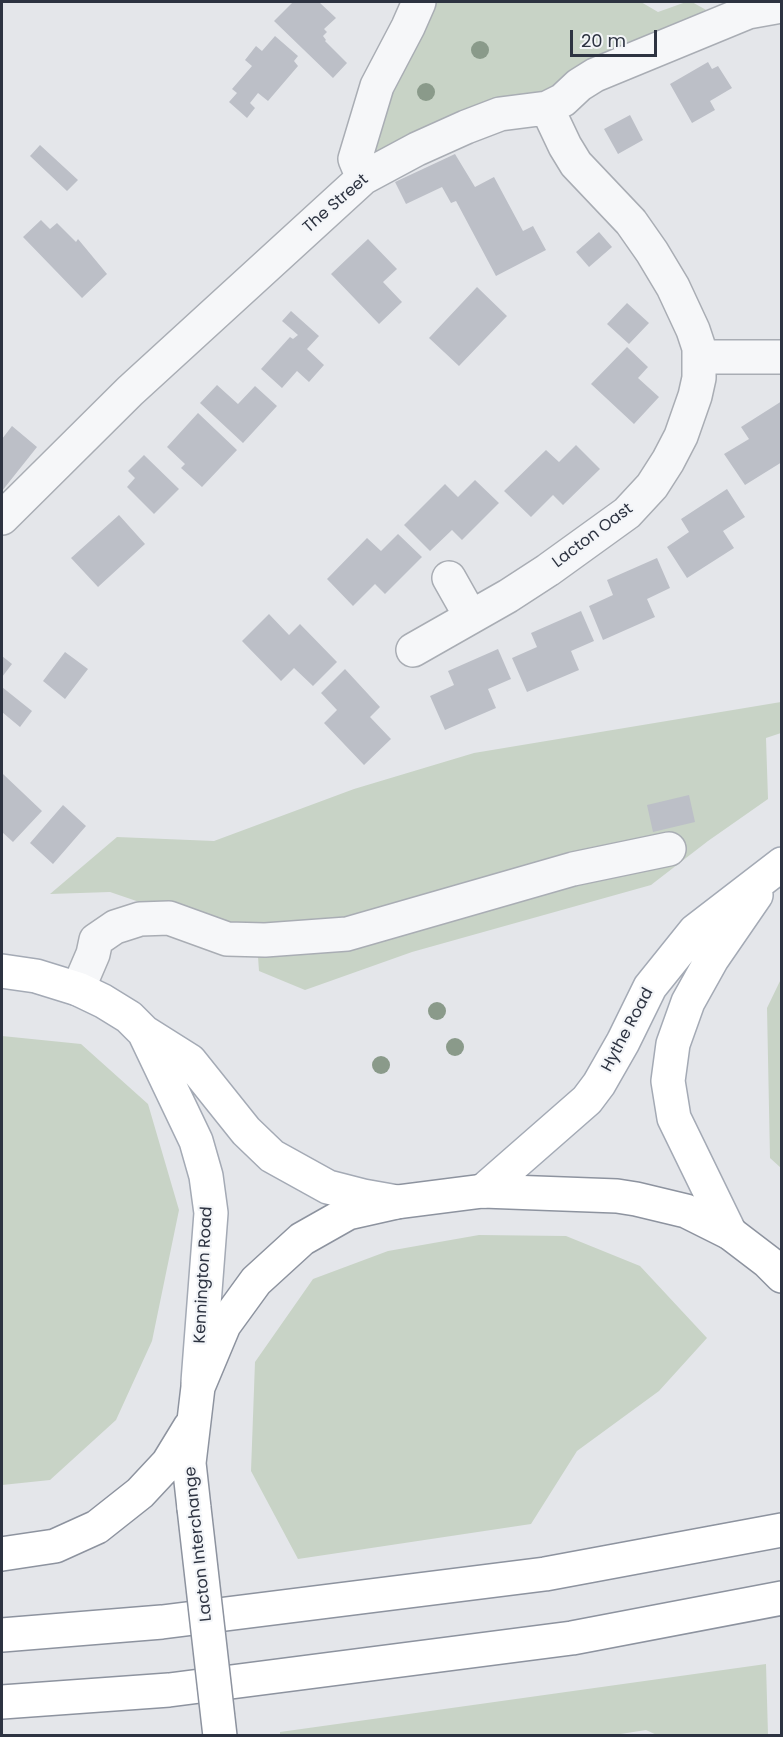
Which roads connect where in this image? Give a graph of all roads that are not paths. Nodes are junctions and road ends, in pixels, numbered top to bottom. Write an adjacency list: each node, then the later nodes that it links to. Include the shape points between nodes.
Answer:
1 (419, 2): 5 (street, via 377,86 355,159)
2 (782, 6): 3 (street, The Street)
3 (745, 7): 4 (street, The Street, via 595,75)
4 (547, 108): 5 (street, The Street, via 493,116 417,148); 6 (street, Lacton Oast, via 576,164 631,222 657,260 689,322)
5 (363, 178): 8 (street, The Street, via 138,383)
6 (700, 357): 7 (street); 10 (street, Lacton Oast, via 698,382 685,426 652,486 627,513 588,542)
7 (782, 357)
8 (2, 518)
9 (449, 578): 10 (street)
10 (471, 617): 11 (street, Lacton Oast)
11 (413, 650)
12 (669, 849): 15 (street, via 573,869 347,934 227,939 169,918 140,919 115,927 96,940)
13 (778, 866): 17 (main road, Hythe Road, via 695,931 650,987 623,1042 587,1100); 19 (main road, Hythe Road, via 712,959 688,1002 673,1044 668,1081 674,1118)
14 (2, 971): 15 (main road, Kennington Road)
15 (78, 989): 16 (main road, Kennington Road, via 129,1017)
16 (144, 1032): 18 (main road, Kennington Road, via 190,1061 246,1131 272,1156 328,1187); 21 (main road, Kennington Road, via 196,1141 206,1176 210,1213)
17 (483, 1191): 18 (main road); 19 (main road, via 636,1199 686,1211)
18 (397, 1202): 21 (main road, Lacton Interchange, via 348,1213 302,1239 256,1281 224,1325)
19 (730, 1233): 20 (main road)
20 (782, 1276)
21 (198, 1387): 22 (main road, Lacton Interchange)
22 (193, 1423): 24 (main road, via 168,1463 140,1493 97,1527 55,1546); 28 (main road, Lacton Interchange, bridge, via 189,1463)
23 (782, 1530): 26 (main road, via 545,1574 162,1622)
24 (2, 1554)
25 (782, 1598): 27 (main road, via 572,1638 169,1690)
26 (2, 1635)
27 (2, 1702)
28 (220, 1736)

